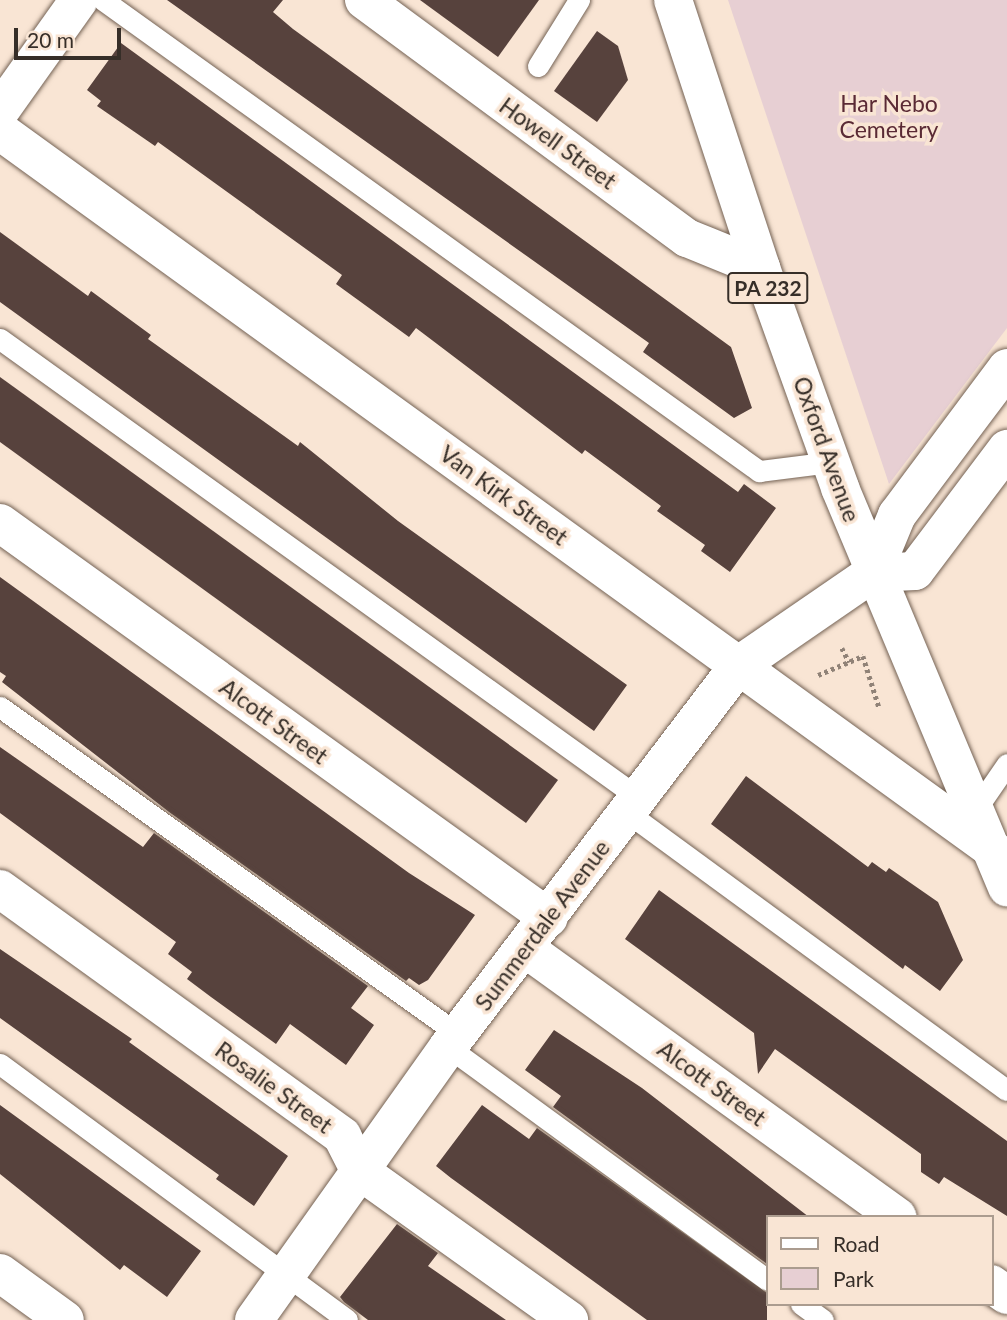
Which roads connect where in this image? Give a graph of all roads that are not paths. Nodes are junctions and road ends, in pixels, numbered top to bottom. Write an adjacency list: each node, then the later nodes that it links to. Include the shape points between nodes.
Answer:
1 (79, 0): 7 (street)
2 (103, 0): 13 (lane, via 759,471)
3 (364, 0): 9 (street, Howell Street, via 687,238)
4 (579, 0): 6 (lane)
5 (673, 0): 9 (street, Oxford Avenue / PA 232)
6 (538, 66)
7 (0, 111)
8 (0, 131): 16 (street, Van Kirk Street)
9 (761, 268): 13 (street, Oxford Avenue / PA 232)
10 (0, 339): 19 (lane)
11 (1007, 368): 15 (street, via 897,514)
12 (1007, 449): 15 (street, via 915,570)
13 (831, 462): 15 (street, Oxford Avenue / PA 232)
14 (0, 523): 23 (street, Alcott Street)
15 (873, 573): 16 (street, Summerdale Avenue); 20 (street, Oxford Avenue / PA 232)
16 (739, 665): 19 (street, Summerdale Avenue); 20 (street, Van Kirk Street)
17 (0, 707): 25 (lane)
18 (1007, 764): 20 (lane)
19 (634, 805): 23 (street, Summerdale Avenue); 27 (lane)
20 (989, 839): 21 (street, Oxford Avenue / PA 232)
21 (1007, 888)
22 (0, 889): 28 (street, Rosalie Street, via 342,1136)
23 (549, 918): 24 (street, Summerdale Avenue)
24 (526, 949): 25 (street, Summerdale Avenue); 29 (street, Alcott Street)
25 (454, 1041): 28 (street, Summerdale Avenue); 32 (lane)
26 (0, 1064): 31 (lane)
27 (1007, 1090)
28 (360, 1171): 31 (street, Summerdale Avenue); 37 (street, Rosalie Street)
29 (895, 1215)
30 (0, 1273): 34 (street)
31 (287, 1276): 35 (street, Summerdale Avenue); 36 (lane)
32 (766, 1279)
33 (804, 1306): 38 (lane)
34 (65, 1320)
35 (254, 1320)
36 (348, 1320)
37 (569, 1320)
38 (822, 1320)

